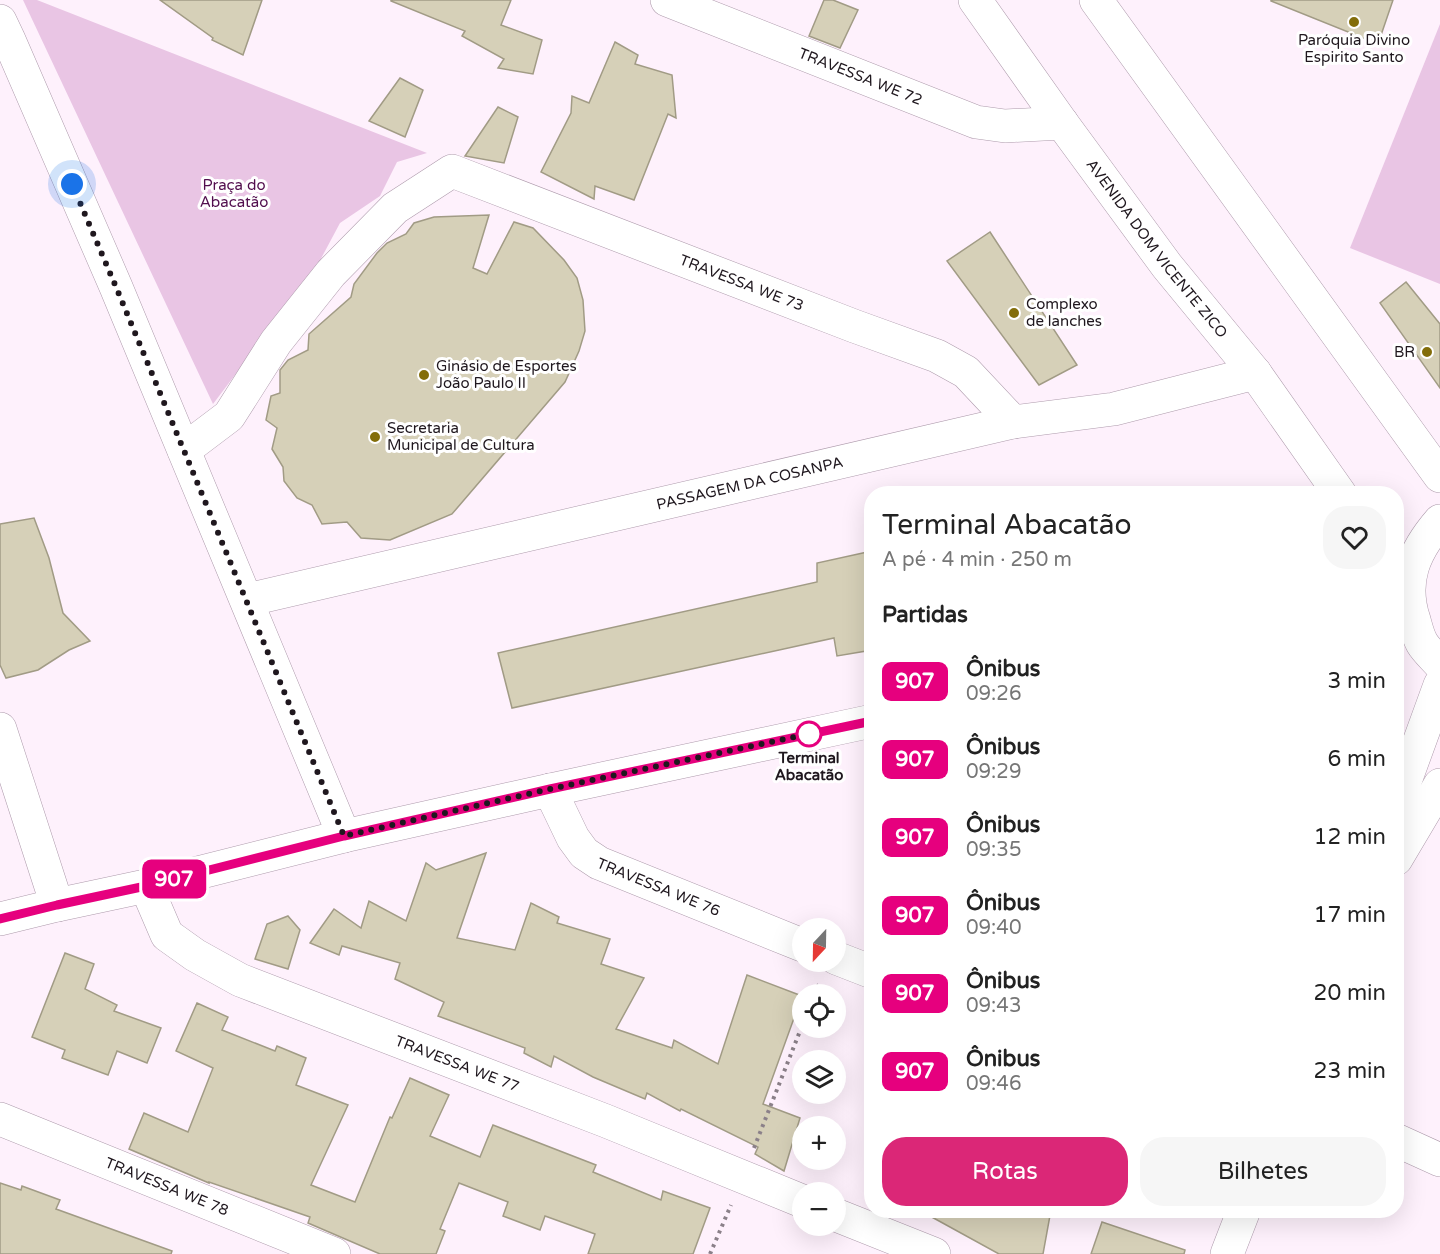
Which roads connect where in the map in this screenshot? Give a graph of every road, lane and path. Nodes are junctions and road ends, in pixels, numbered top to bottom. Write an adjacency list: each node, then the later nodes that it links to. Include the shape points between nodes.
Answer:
1 (667, 0): 5 (street, TRAVESSA WE 72, via 976,122 1005,126)
2 (975, 0): 5 (street, AVENIDA DOM VICENTE ZICO)
3 (1096, 0): 9 (street)
4 (0, 21): 8 (street)
5 (1062, 123): 6 (street, AVENIDA DOM VICENTE ZICO, via 1167,266)
6 (1255, 373): 7 (street, PASSAGEM DA COSANPA, via 1114,409); 10 (street, AVENIDA DOM VICENTE ZICO)
7 (1013, 422): 8 (street, TRAVESSA WE 73, via 966,372 937,356 452,171 395,208 331,273 276,342 229,416); 14 (street, PASSAGEM DA COSANPA)
8 (184, 450): 14 (street)
9 (1440, 476)
10 (1334, 486)
11 (1440, 521): 12 (street, via 1414,559)
12 (1404, 588)
13 (1404, 594): 15 (street, via 1421,642)
14 (247, 600): 23 (street)
15 (1440, 664)
16 (1440, 685): 19 (street)
17 (864, 723): 21 (street)
18 (0, 729): 22 (street)
19 (1404, 784)
20 (1440, 785): 24 (street)
21 (550, 789): 23 (street); 28 (street, TRAVESSA WE 76, via 573,838 591,858)
22 (13, 809): 26 (street)
23 (344, 836): 25 (street)
24 (1404, 846)
25 (146, 886): 26 (street); 35 (street, TRAVESSA WE 77, via 167,935 240,980)
26 (57, 905): 27 (street)
27 (0, 919)
28 (792, 941)
29 (846, 962): 30 (street)
30 (864, 969)
31 (797, 1038): 35 (path)
32 (0, 1119): 39 (street, TRAVESSA WE 78)
33 (1404, 1144): 34 (street)
34 (1440, 1160)
35 (743, 1178): 36 (street, TRAVESSA WE 77); 40 (path)
36 (792, 1198)
37 (1242, 1218): 42 (street)
38 (846, 1219): 41 (street)
39 (334, 1254)
40 (710, 1254)
41 (934, 1254)
42 (1227, 1254)

